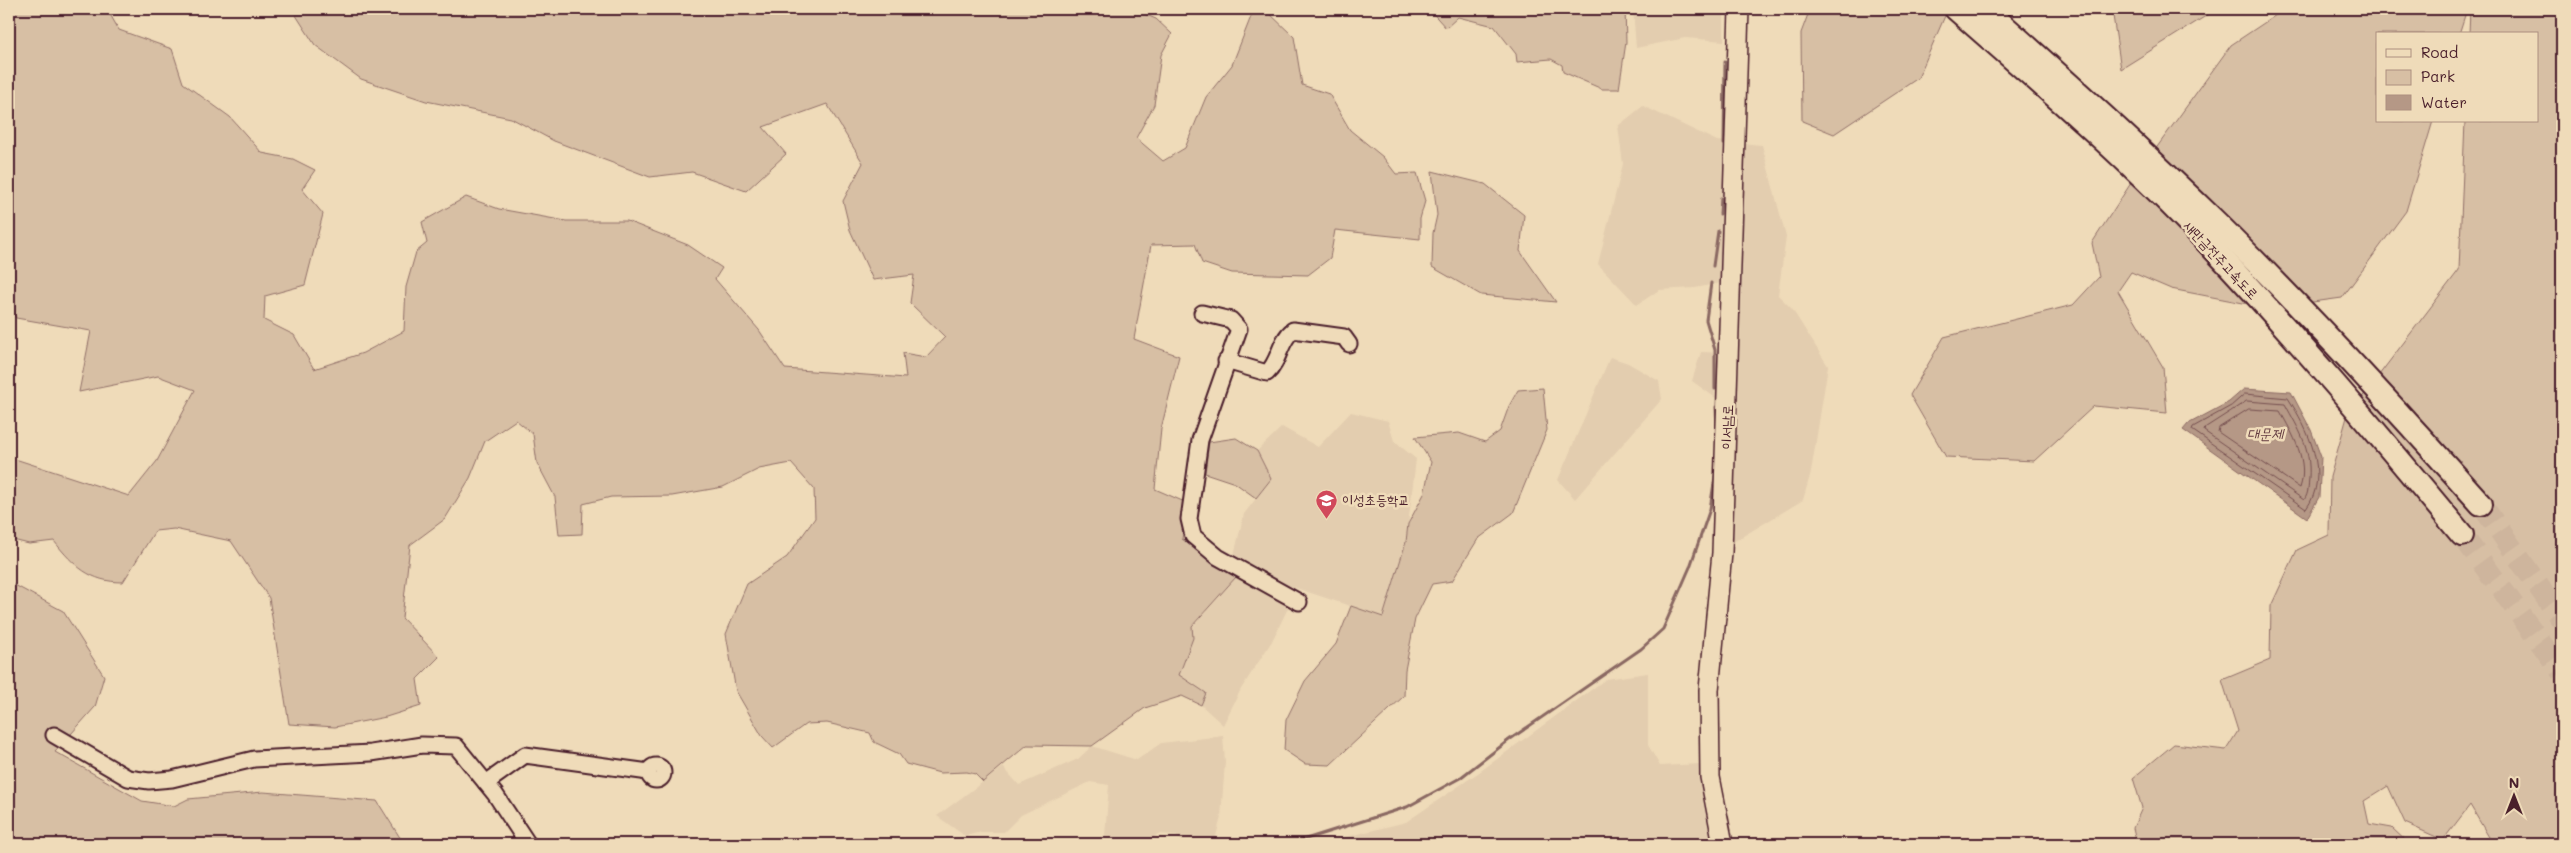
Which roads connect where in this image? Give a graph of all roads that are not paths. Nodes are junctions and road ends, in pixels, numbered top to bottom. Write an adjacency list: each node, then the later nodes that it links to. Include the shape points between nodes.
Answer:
1 (1739, 9): 14 (main road, 이서남로, via 1722,554 1709,690 1710,777)
2 (1956, 9): 8 (highway, 새만금전주고속도로, via 2086,124 2205,240 2376,431)
3 (1985, 9): 7 (highway, 새만금전주고속도로, via 2084,96 2219,225 2392,405)
4 (1202, 313): 6 (street, via 1231,320 1238,329)
5 (1349, 344): 6 (street, via 1344,337 1293,330 1286,335 1274,367 1267,373)
6 (1226, 362): 9 (street, via 1200,440 1189,519 1193,536 1218,557)
7 (2481, 504)
8 (2462, 535)
9 (1299, 602)
10 (54, 735): 12 (street, via 128,778 149,781 172,779 254,759 371,753 422,745 456,746)
11 (649, 772): 12 (street, via 525,755)
12 (486, 783): 13 (street)
13 (528, 844)
14 (1723, 844)

